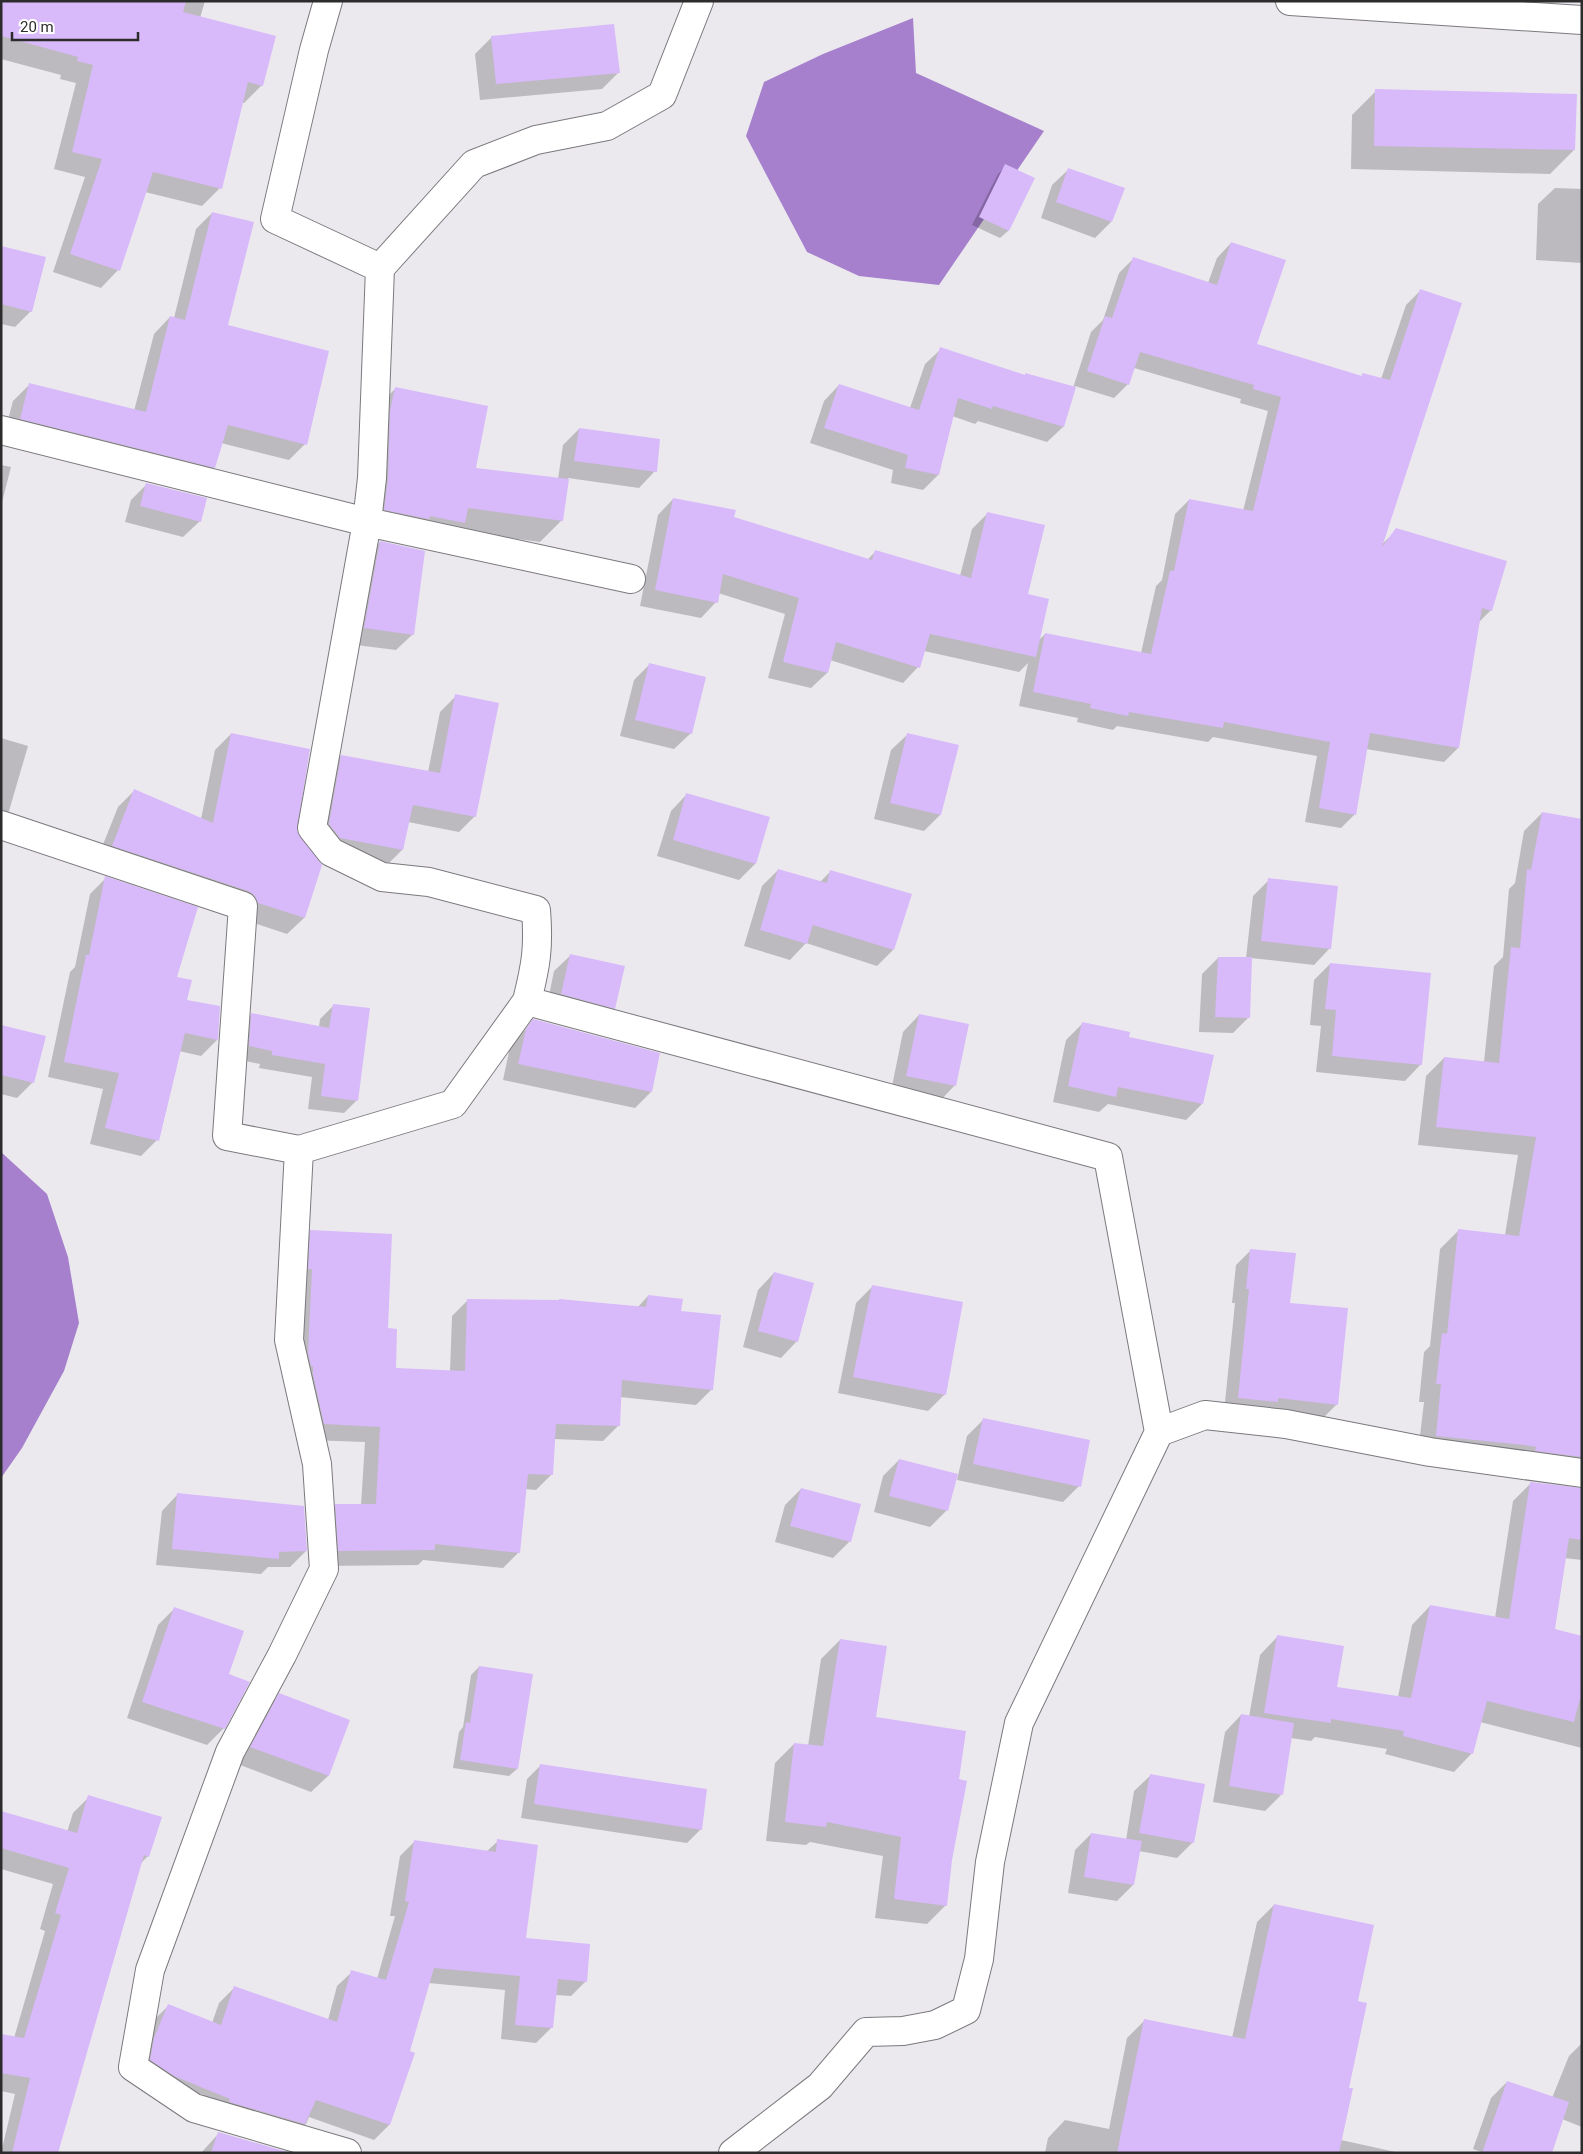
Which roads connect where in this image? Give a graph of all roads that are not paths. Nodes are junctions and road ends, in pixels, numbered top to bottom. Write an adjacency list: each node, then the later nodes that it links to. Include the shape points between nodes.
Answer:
1 (328, 1): 5 (street, via 275,220)
2 (699, 1): 5 (street, via 662,95 607,126 536,140 474,164)
3 (1290, 1): 4 (street)
4 (1582, 20)
5 (380, 268): 7 (street, via 372,478)
6 (1, 430): 7 (street)
7 (367, 522): 8 (street); 10 (street, via 312,828 331,852 382,877 429,882 536,910 536,963)
8 (631, 579)
9 (1, 825): 11 (street, via 243,906 227,1136)
10 (527, 1001): 11 (street, via 453,1104); 12 (street, via 1108,1157)
11 (299, 1150): 14 (street, via 289,1340 317,1464 324,1569 230,1752 150,1970 132,2067 194,2108)
12 (1158, 1432): 13 (street, via 1205,1416 1286,1424 1430,1452); 15 (street, via 1019,1723 990,1862 979,1959 966,2010 934,2025 903,2031 866,2032 820,2086)
13 (1582, 1473)
14 (347, 2153)
15 (733, 2153)

